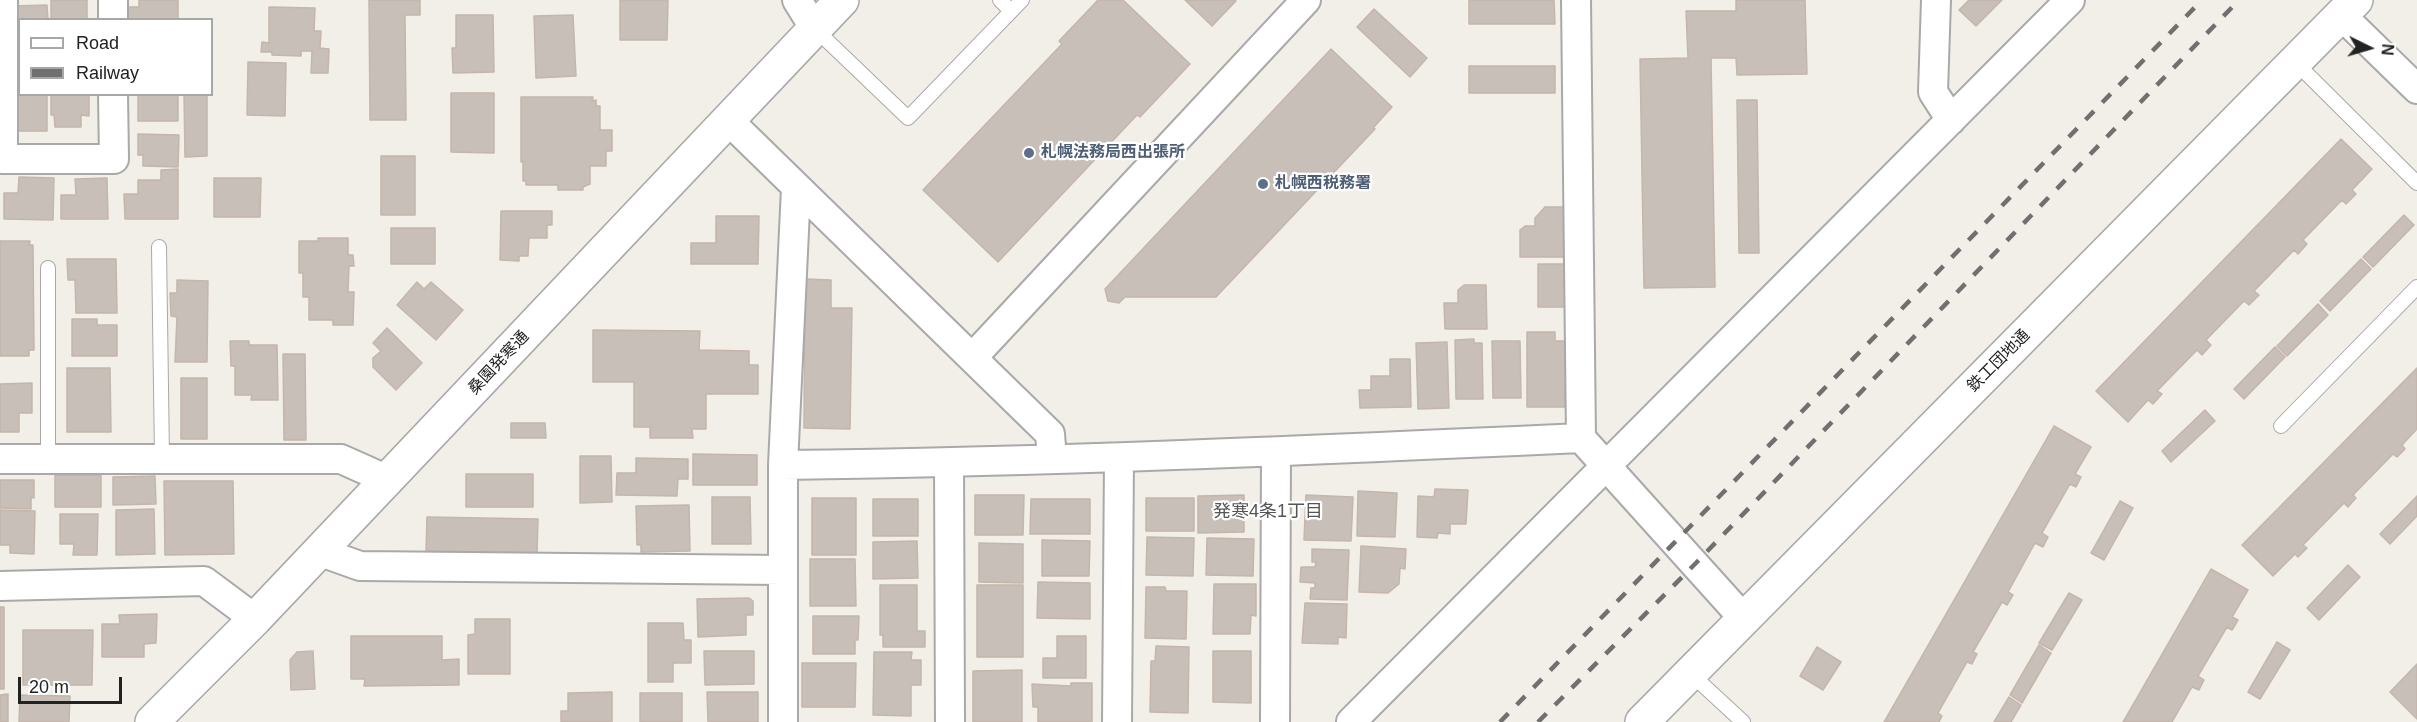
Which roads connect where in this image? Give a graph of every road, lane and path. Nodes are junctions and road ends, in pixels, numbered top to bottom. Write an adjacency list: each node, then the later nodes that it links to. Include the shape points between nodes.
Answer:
1 (3, 0): 17 (street, via 3,159 114,159)
2 (113, 0): 13 (street)
3 (797, 0): 14 (street)
4 (842, 0): 14 (street, 桑園発寒通)
5 (1000, 0): 12 (lane)
6 (1022, 0): 12 (lane)
7 (1306, 0): 25 (street)
8 (1576, 0): 27 (street)
9 (1936, 0): 18 (street, via 1933,92)
10 (2070, 0): 18 (street)
11 (2349, 7): 15 (street, 鉄工団地通); 16 (street)
12 (1011, 11): 14 (lane, via 908,118)
13 (113, 18)
14 (815, 29): 19 (street, 桑園発寒通)
15 (2295, 62): 20 (lane); 42 (street, 鉄工団地通)
16 (2417, 89)
17 (113, 96)
18 (1951, 120): 36 (street)
19 (729, 121): 21 (street); 37 (street, 桑園発寒通)
20 (2417, 183)
21 (795, 188): 25 (street); 35 (street)
22 (159, 247): 29 (lane)
23 (48, 268): 32 (lane)
24 (2417, 287): 26 (lane)
25 (972, 358): 33 (street, via 1050,434)
26 (2281, 426)
27 (1581, 438): 28 (street); 36 (street)
28 (1276, 452): 30 (street); 48 (street)
29 (162, 458): 32 (street); 37 (street, via 341,459)
30 (1119, 458): 33 (street); 47 (street)
31 (0, 459): 32 (street)
32 (48, 459)
33 (1052, 459): 34 (street)
34 (949, 463): 35 (street); 46 (street)
35 (783, 465): 39 (street)
36 (1605, 467): 42 (street); 49 (street)
37 (388, 480): 38 (street, 桑園発寒通)
38 (318, 551): 39 (street, via 360,566); 41 (street, 桑園発寒通)
39 (783, 570): 45 (street)
40 (0, 586): 41 (street, via 204,581)
41 (255, 619): 44 (street, 桑園発寒通)
42 (1745, 620): 43 (street, 鉄工団地通)
43 (1690, 674): 50 (street, 鉄工団地通); 51 (lane)
44 (152, 722)
45 (783, 722)
46 (950, 722)
47 (1117, 722)
48 (1275, 722)
49 (1351, 722)
50 (1642, 722)
51 (1743, 722)

